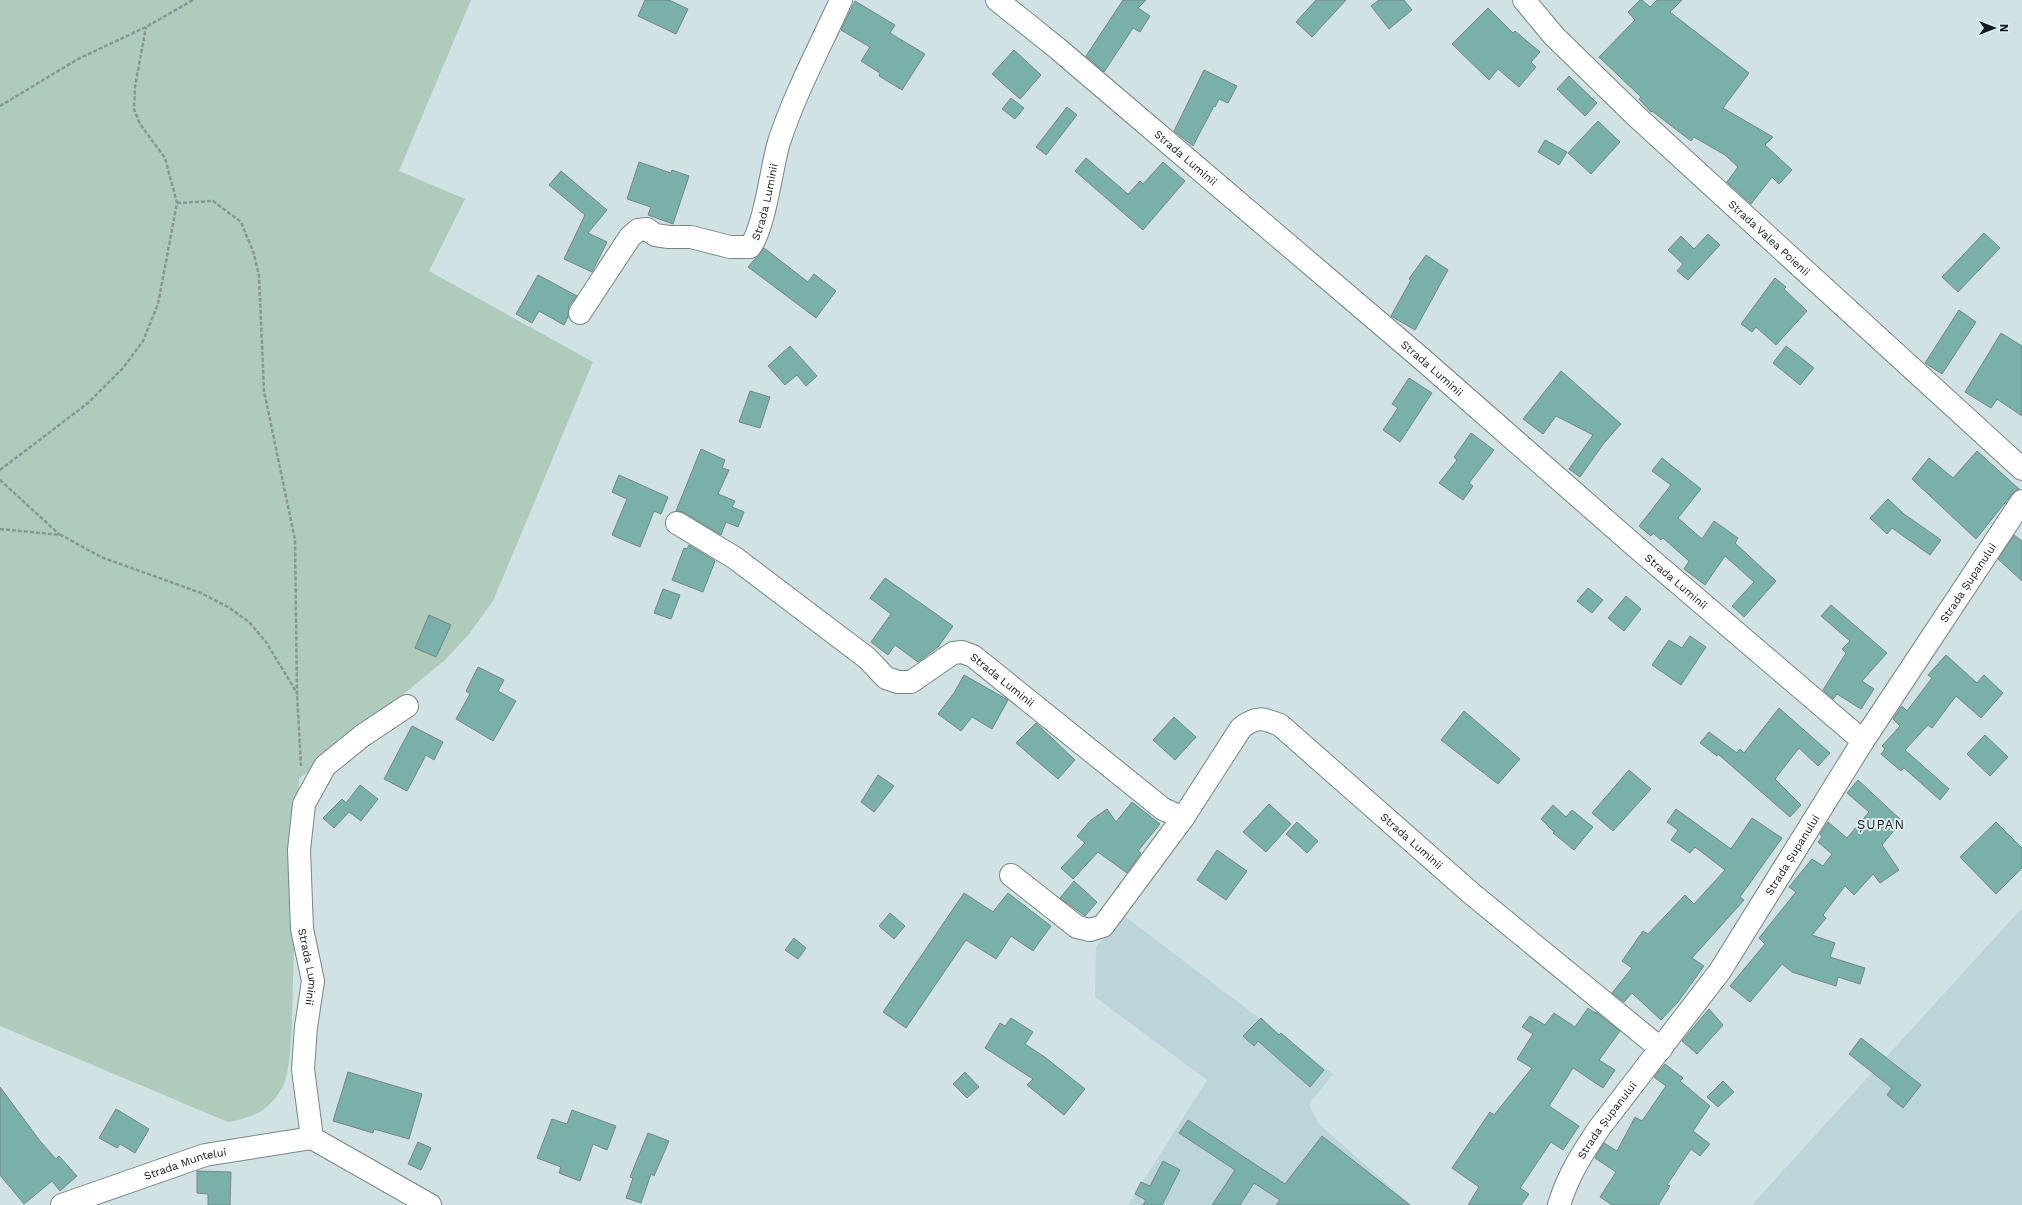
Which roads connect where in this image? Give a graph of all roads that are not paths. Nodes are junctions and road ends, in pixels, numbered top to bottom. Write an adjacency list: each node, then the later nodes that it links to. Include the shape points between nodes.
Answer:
1 (841, 0): 4 (street, Strada Luminii, via 779,142 758,232 750,247 730,247 700,238 669,237 655,235 647,229 638,230 630,236)
2 (998, 0): 9 (street, Strada Luminii, via 1422,359 1634,546)
3 (1524, 0): 5 (street, Strada Valea Poienii, via 1554,36 1637,117)
4 (580, 313)
5 (2022, 469)
6 (2022, 501): 9 (street, Strada Șupanului)
7 (677, 523): 10 (street, Strada Luminii, via 735,558 867,658 886,678 898,682 911,682 953,653 962,652 973,656 1163,810)
8 (407, 706): 13 (street, Strada Luminii, via 362,736 325,766 304,804 299,850 302,928 313,981 306,1027 304,1069)
9 (1863, 741): 12 (street, Strada Șupanului, via 1746,931 1696,1004)
10 (1183, 818): 11 (street, Strada Luminii, via 1103,926 1090,930 1077,928); 12 (street, Strada Luminii, via 1241,728 1251,720 1266,719 1280,725 1472,894)
11 (1011, 875)
12 (1660, 1050): 16 (street, Strada Șupanului, via 1583,1151 1564,1188)
13 (312, 1138): 14 (street, Strada Muntelui, via 204,1155); 15 (street)
14 (62, 1205)
15 (430, 1205)
16 (1559, 1205)

